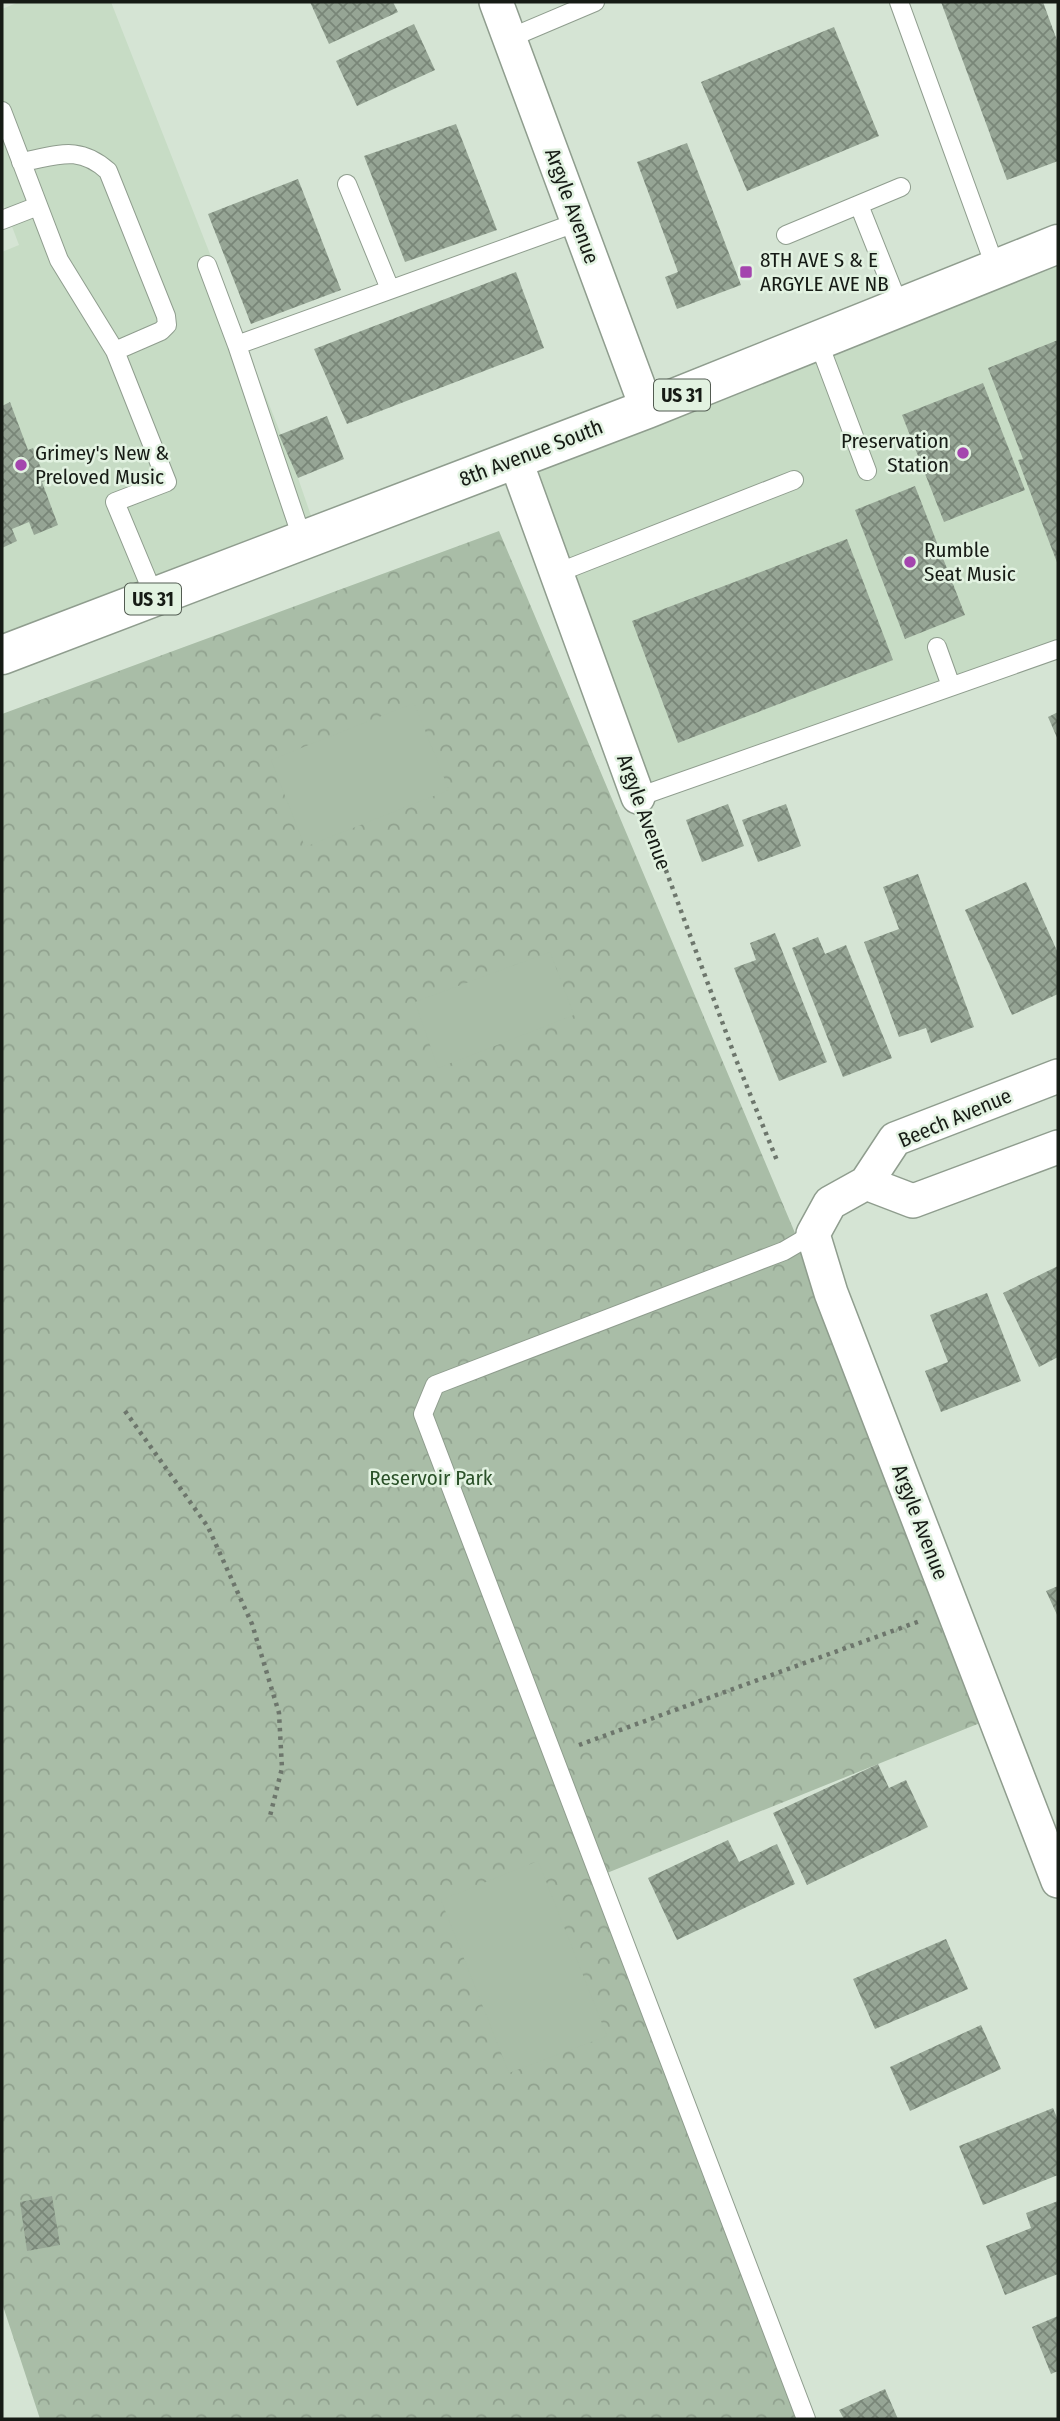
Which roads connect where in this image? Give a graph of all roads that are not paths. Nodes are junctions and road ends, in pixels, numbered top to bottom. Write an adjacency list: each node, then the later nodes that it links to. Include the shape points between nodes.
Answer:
1 (496, 2): 4 (street, Argyle Avenue)
2 (595, 2): 4 (lane)
3 (899, 2): 16 (lane)
4 (510, 38): 12 (street, Argyle Avenue)
5 (2, 111): 6 (lane)
6 (21, 162): 10 (lane); 21 (lane, via 78,152 108,171 167,325)
7 (348, 184): 17 (lane)
8 (901, 187): 9 (lane)
9 (859, 205): 13 (lane); 18 (lane)
10 (38, 206): 11 (lane); 21 (lane, via 59,260)
11 (2, 220)
12 (578, 222): 17 (lane); 22 (street, Argyle Avenue)
13 (786, 235)
14 (1058, 244): 16 (main road, 8th Avenue South / US 31)
15 (207, 265): 20 (lane)
16 (996, 269): 18 (main road, 8th Avenue South / US 31)
17 (390, 289): 20 (lane)
18 (900, 308): 19 (main road, 8th Avenue South / US 31)
19 (818, 341): 22 (main road, 8th Avenue South / US 31); 24 (lane)
20 (237, 345): 26 (lane)
21 (115, 351): 28 (lane, via 167,482 115,502)
22 (647, 409): 23 (main road, 8th Avenue South / US 31)
23 (515, 459): 26 (main road, 8th Avenue South / US 31); 27 (street, Argyle Avenue)
24 (867, 471)
25 (794, 480): 27 (lane)
26 (303, 541): 28 (main road, 8th Avenue South / US 31)
27 (557, 573): 33 (street, Argyle Avenue)
28 (155, 598): 31 (main road, 8th Avenue South / US 31)
29 (937, 647): 32 (lane)
30 (1058, 649): 32 (lane)
31 (2, 654)
32 (951, 686): 33 (lane)
33 (638, 797)
34 (1058, 1076): 36 (street, Beech Avenue, via 895,1139)
35 (1058, 1147): 36 (street, via 913,1201)
36 (866, 1183): 37 (street, via 830,1203)
37 (813, 1234): 38 (street, Argyle Avenue, via 831,1293); 39 (lane, via 784,1251 435,1385 423,1414)
38 (1058, 1881)
39 (806, 2419)

